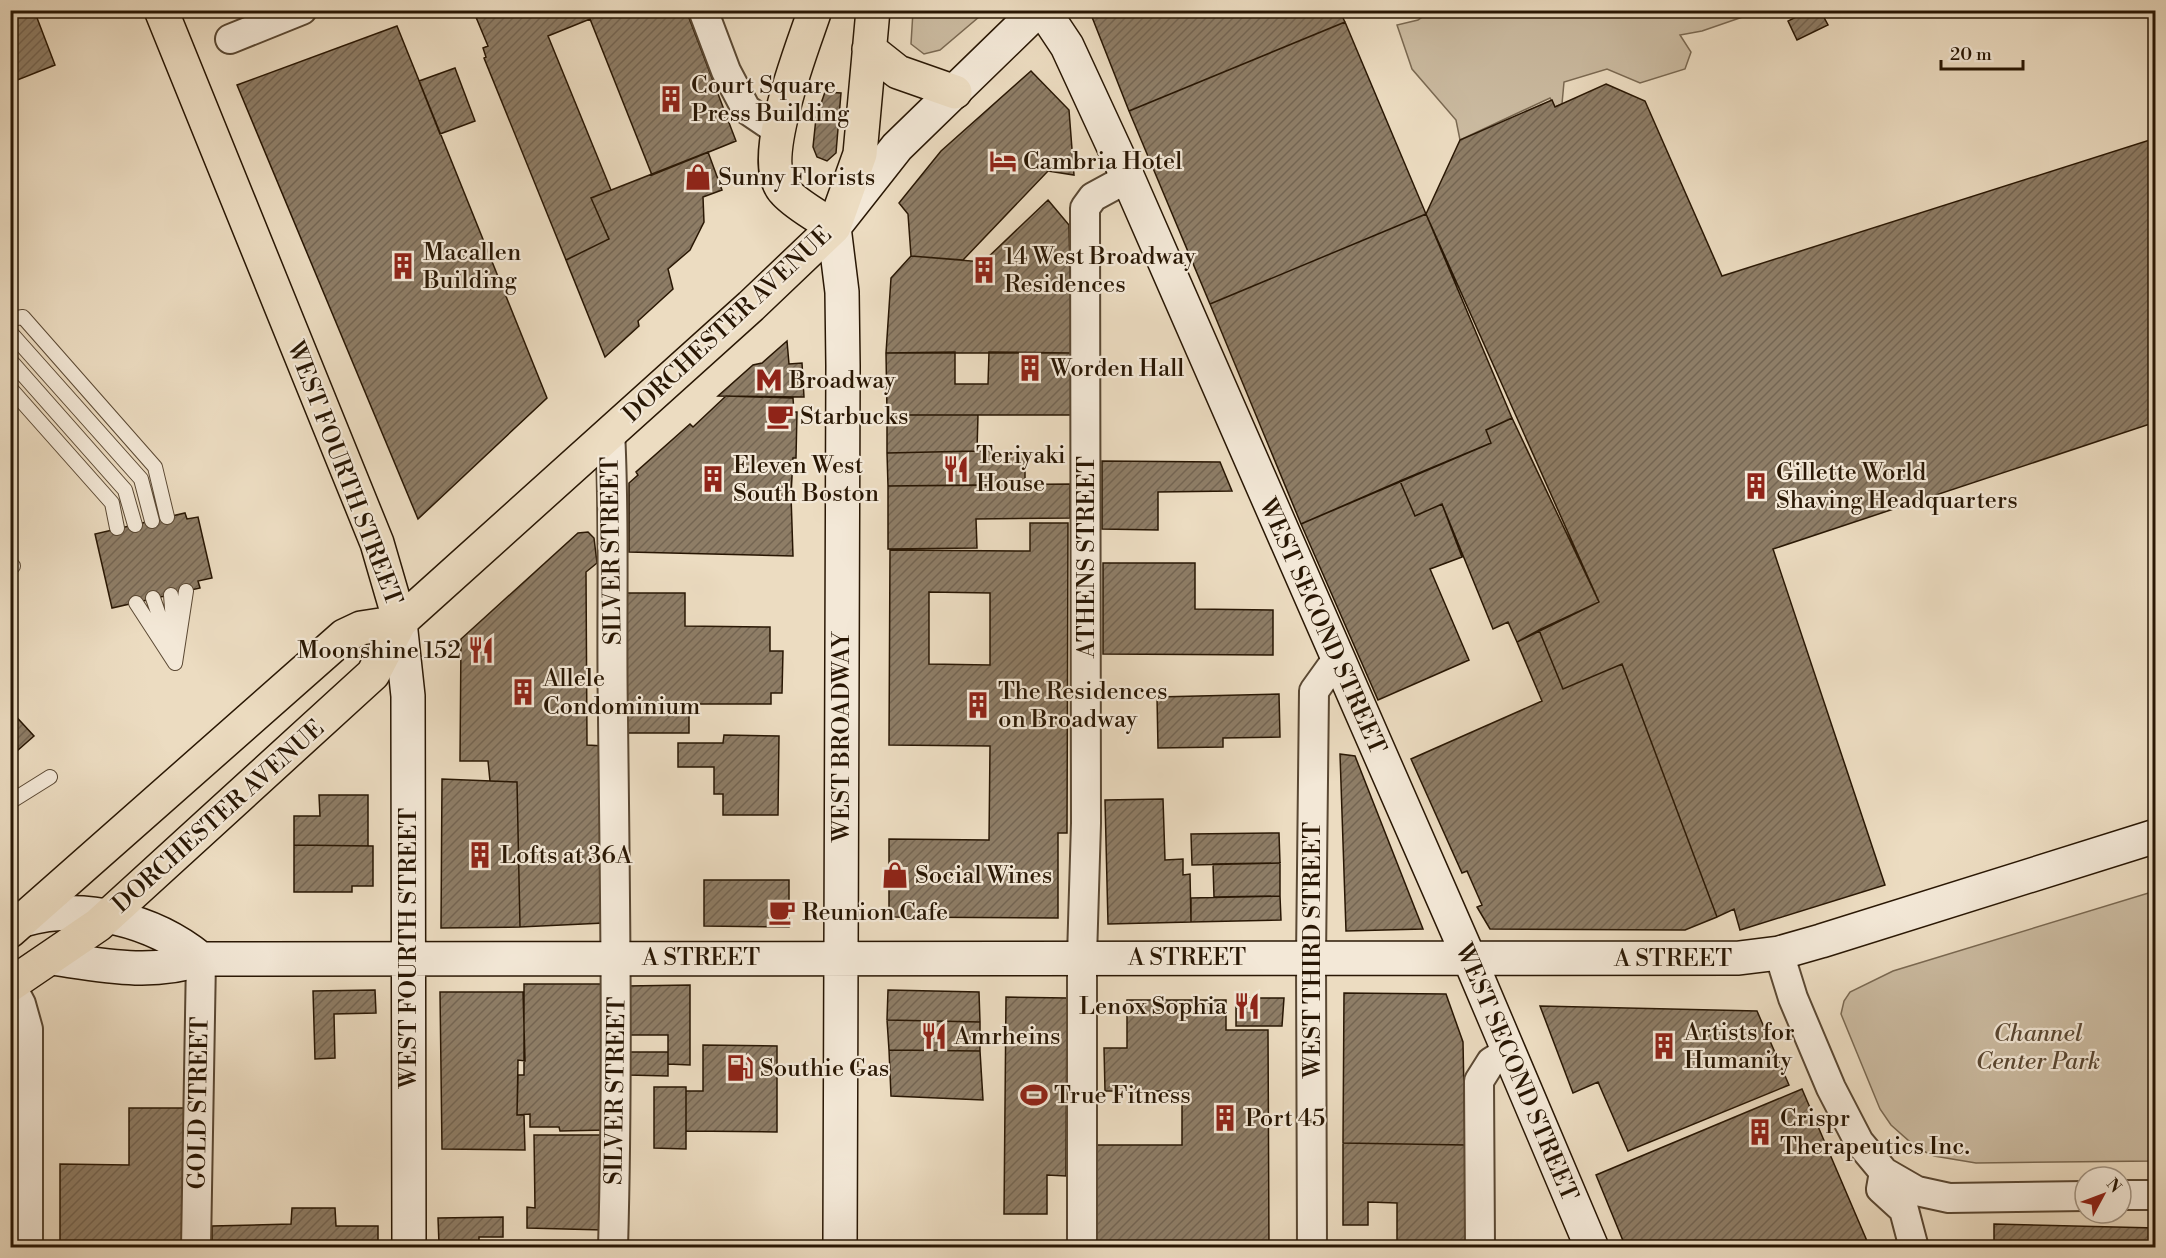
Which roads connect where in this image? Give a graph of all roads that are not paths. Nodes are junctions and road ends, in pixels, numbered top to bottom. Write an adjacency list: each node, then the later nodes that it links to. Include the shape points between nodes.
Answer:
1 (161, 10): 27 (main road, WEST FOURTH STREET, via 377,543)
2 (302, 10): 8 (street)
3 (703, 10): 11 (street, via 726,71 746,109)
4 (814, 10): 11 (main road)
5 (873, 10): 9 (main road, WEST BROADWAY)
6 (1038, 10): 10 (main road, DORCHESTER AVENUE)
7 (1043, 10): 12 (main road, WEST SECOND STREET, via 1067,46)
8 (230, 39)
9 (869, 49): 10 (main road, via 898,72); 13 (main road, WEST BROADWAY, via 860,154)
10 (955, 92): 13 (main road, DORCHESTER AVENUE, via 897,147)
11 (777, 130): 13 (main road, via 774,156 777,179 784,192)
12 (1128, 178): 28 (main road, WEST SECOND STREET); 39 (street, ATHENS STREET, via 1093,197 1085,208 1086,823)
13 (834, 226): 18 (main road, DORCHESTER AVENUE); 38 (main road, WEST BROADWAY, via 842,292)
14 (10, 319): 19 (lane, via 23,316 155,467)
15 (10, 332): 20 (lane, via 141,479)
16 (10, 360): 21 (lane, via 125,490)
17 (10, 388): 22 (lane, via 112,503)
18 (610, 431): 27 (main road, DORCHESTER AVENUE); 37 (street, SILVER STREET)
19 (167, 517)
20 (152, 521)
21 (135, 525)
22 (117, 528)
23 (186, 591): 29 (lane)
24 (171, 595): 29 (lane)
25 (153, 598): 29 (lane)
26 (136, 603): 29 (lane)
27 (400, 622): 33 (main road, DORCHESTER AVENUE, via 373,674); 34 (main road, DORCHESTER AVENUE, via 361,628 344,636); 40 (main road, WEST FOURTH STREET, via 408,696)
28 (1337, 659): 41 (street, WEST THIRD STREET, via 1314,691); 43 (main road, WEST SECOND STREET)
29 (176, 663)
30 (50, 777): 31 (lane)
31 (10, 802)
32 (2156, 836): 35 (main road, A STREET)
33 (108, 916): 34 (main road, via 62,913); 36 (main road, DORCHESTER AVENUE); 42 (main road, via 157,931)
34 (17, 926)
35 (1779, 953): 43 (main road, A STREET, via 1694,960); 46 (street, via 1793,998 1831,1088 1859,1143)
36 (51, 957): 42 (main road, A STREET, via 119,968 171,967); 44 (main road, DORCHESTER AVENUE)
37 (617, 957): 38 (main road, A STREET); 40 (main road, A STREET); 51 (street, SILVER STREET)
38 (842, 957): 39 (main road, A STREET); 55 (main road, WEST BROADWAY)
39 (1082, 957): 41 (main road, A STREET); 56 (street, ATHENS STREET)
40 (409, 958): 42 (main road, A STREET); 54 (main road, WEST FOURTH STREET)
41 (1311, 958): 43 (main road, A STREET); 57 (street, WEST THIRD STREET)
42 (201, 959): 53 (street, GOLD STREET)
43 (1470, 960): 45 (main road, WEST SECOND STREET)
44 (11, 985): 50 (street, via 28,1029)
45 (1509, 1051): 58 (street, via 1491,1062 1479,1081); 59 (main road, WEST SECOND STREET)
46 (1884, 1172): 49 (street, via 1917,1191 1948,1198); 60 (street, via 1881,1189 1904,1210)
47 (2133, 1195): 48 (street)
48 (2156, 1195)
49 (2073, 1196)
50 (19, 1204): 52 (street)
51 (614, 1240)
52 (28, 1248)
53 (196, 1248)
54 (410, 1248)
55 (840, 1248)
56 (1082, 1248)
57 (1312, 1248)
58 (1480, 1248)
59 (1592, 1248)
60 (1914, 1248)

